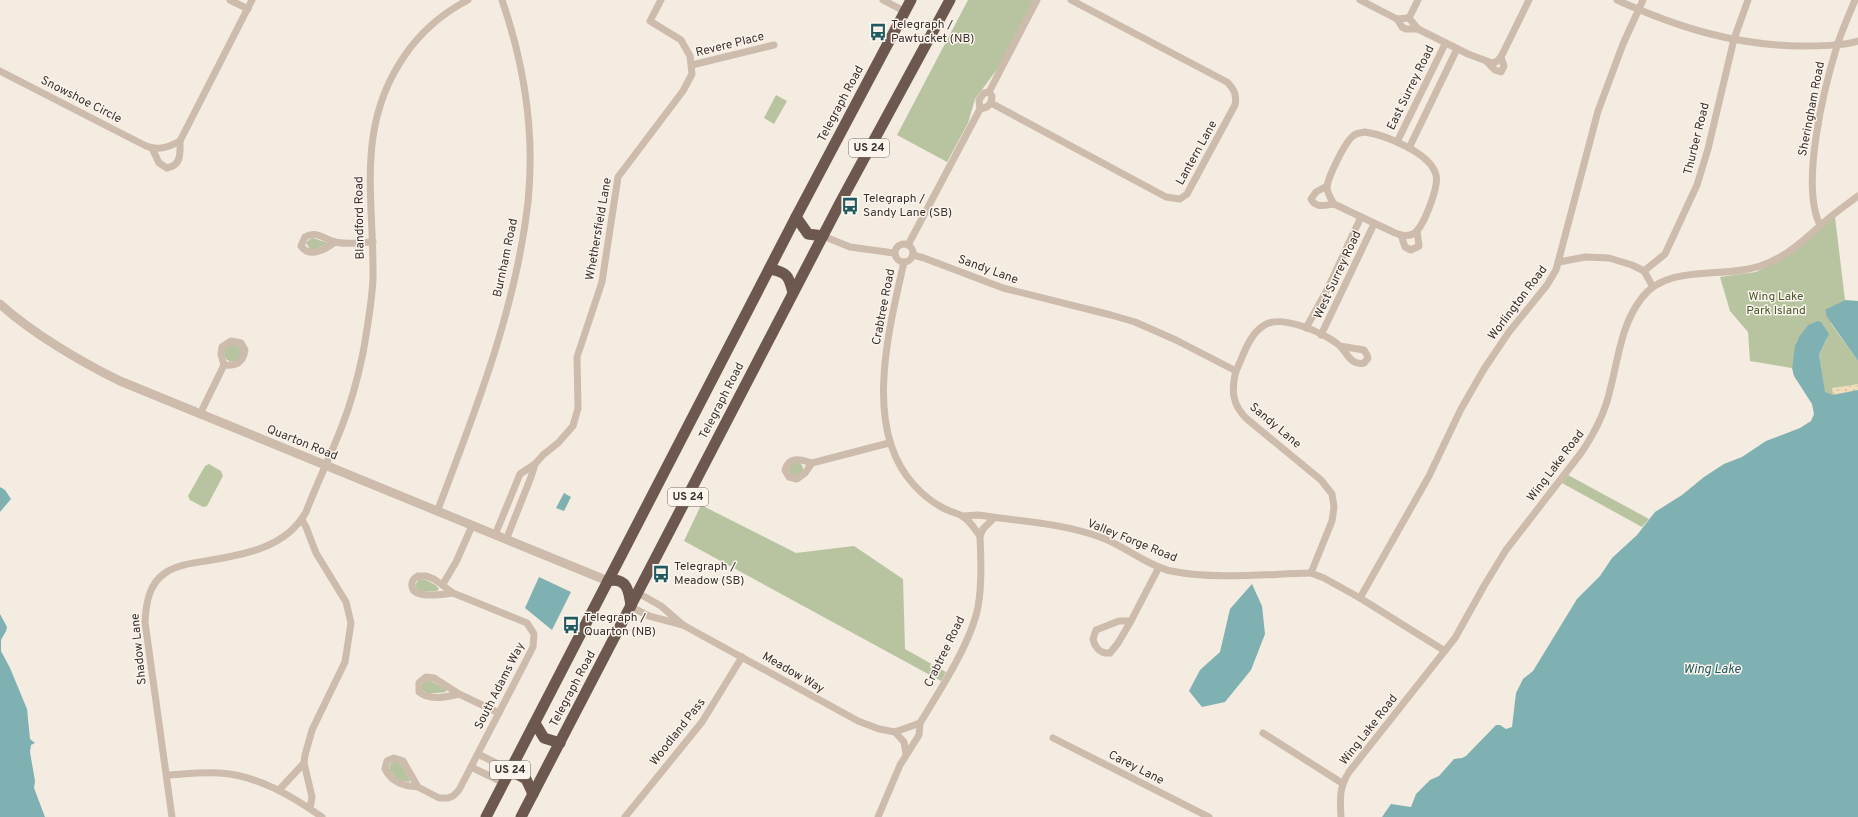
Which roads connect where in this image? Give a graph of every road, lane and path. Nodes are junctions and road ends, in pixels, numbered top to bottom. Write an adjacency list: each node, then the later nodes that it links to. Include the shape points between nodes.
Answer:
1 (230, 0): 18 (street)
2 (252, 0): 18 (street)
3 (468, 0): 50 (street, Blandford Road, via 439,18 418,38 402,60 381,102 375,122 370,158)
4 (502, 0): 71 (street, Burnham Road, via 523,80 528,124 528,202 514,278 485,383)
5 (662, 0): 32 (street, via 650,21 681,40 687,47)
6 (883, 0): 20 (street)
7 (911, 0): 20 (highway, Telegraph Road / US 24)
8 (950, 0): 48 (highway, Telegraph Road / US 24)
9 (1037, 0): 34 (street)
10 (1071, 0): 35 (street, Lantern Lane, via 1227,82 1239,92 1233,110 1181,202 1166,197)
11 (1360, 0): 22 (street)
12 (1418, 0): 21 (street)
13 (1529, 0): 30 (street)
14 (1617, 0): 19 (street)
15 (1643, 0): 19 (street, Worlington Road)
16 (1748, 0): 24 (street, Thurber Road)
17 (1855, 0): 28 (street, Sheringham Road)
18 (248, 9): 37 (street)
19 (1638, 10): 24 (street, via 1677,25); 55 (street, Worlington Road, via 1598,111)
20 (904, 11): 43 (highway, Telegraph Road / US 24)
21 (1409, 18): 22 (street); 23 (street)
22 (1397, 19): 23 (street, via 1406,29)
23 (1418, 29): 26 (street)
24 (1734, 40): 28 (street, via 1794,46); 57 (street, Thurber Road, via 1697,185 1666,254)
25 (1858, 41): 28 (street)
26 (1445, 44): 29 (street); 38 (street, East Surrey Road)
27 (774, 45): 32 (street, Revere Place)
28 (1837, 45): 45 (street, Sheringham Road, via 1820,118 1812,173 1814,210)
29 (1457, 49): 31 (street); 38 (street)
30 (1499, 59): 31 (street); 31 (street, via 1504,66 1501,72)
31 (1487, 62)
32 (692, 65): 69 (street, Whethersfield Lane, via 692,74 683,91 618,177 602,282 577,357 576,417 568,433)
33 (0, 71): 39 (street, Snowshoe Circle)
34 (989, 92): 35 (street, via 992,96); 36 (street, via 984,93 979,100)
35 (991, 103): 36 (street, via 988,107)
36 (980, 109): 51 (street)
37 (180, 140): 39 (street, via 167,147); 39 (street, via 179,159 170,167 166,168 159,163)
38 (1403, 145): 40 (street, East Surrey Road, via 1370,133 1354,135 1347,143); 46 (street, via 1430,164 1437,180 1431,202)
39 (152, 148)
40 (1327, 186): 42 (street); 42 (street, East Surrey Road, via 1313,194 1313,202 1319,206)
41 (1858, 196): 45 (street, Wing Lake Road)
42 (1334, 204): 44 (street, East Surrey Road)
43 (796, 217): 48 (highway, via 808,234); 56 (highway, Telegraph Road / US 24)
44 (1368, 220): 47 (street, West Surrey Road); 61 (street); 62 (street, West Surrey Road)
45 (1820, 225): 58 (street, Wing Lake Road, via 1794,249 1762,266 1742,271 1681,276)
46 (1417, 231): 47 (street, via 1410,235); 47 (street, via 1419,246 1415,250 1405,247)
47 (1401, 235)
48 (823, 236): 52 (street, via 850,247); 59 (highway, Telegraph Road / US 24)
49 (335, 242): 50 (street)
50 (373, 242): 70 (street, Blandford Road, via 372,280 363,353 343,425)
51 (908, 245): 52 (street, via 899,245); 53 (street)
52 (894, 253): 54 (street, via 897,260)
53 (913, 255): 54 (street, via 910,260); 65 (street, Sandy Lane, via 1003,288 1135,322)
54 (904, 262): 67 (street, Crabtree Road, via 886,349 884,389)
55 (1559, 262): 57 (street, via 1602,257); 85 (street, Worlington Road, via 1547,285 1509,332 1484,369 1429,476)
56 (770, 269): 59 (highway, via 785,274); 81 (highway, Telegraph Road / US 24)
57 (1644, 271): 58 (street)
58 (1653, 287): 89 (street, Wing Lake Road, via 1641,299 1628,324 1607,402 1592,437 1506,550 1464,624)
59 (793, 293): 84 (highway, Telegraph Road / US 24)
60 (0, 304): 66 (street, Quarton Road, via 39,333 106,374)
61 (1306, 328): 62 (street); 65 (street, via 1271,321 1263,325 1255,334)
62 (1321, 335): 63 (street)
63 (1340, 346)
64 (224, 365): 66 (street)
65 (1236, 371): 80 (street, Sandy Lane, via 1232,388 1239,410 1321,480 1332,494 1332,521)
66 (200, 414): 70 (street, Quarton Road)
67 (889, 443): 68 (street); 72 (street, Crabtree Road, via 901,469 920,492 945,509)
68 (812, 463)
69 (535, 464): 76 (street, Whethersfield Lane, via 520,474); 78 (street, Whethersfield Lane)
70 (324, 465): 71 (street, Quarton Road); 74 (street, Shadow Lane)
71 (437, 512): 75 (street, Quarton Road)
72 (963, 516): 73 (street, Valley Forge Road); 77 (street, Crabtree Road)
73 (994, 518): 77 (street); 79 (street, Valley Forge Road, via 1087,533)
74 (302, 520): 101 (street, via 316,553 346,602 351,623 345,662 312,730); 104 (street, Shadow Lane, via 285,536 258,550 170,570 159,578 151,590 146,603 145,622)
75 (472, 526): 76 (street, Quarton Road); 82 (street)
76 (495, 535): 78 (street, Quarton Road)
77 (980, 536): 94 (street, Crabtree Road, via 981,582 973,625)
78 (506, 540): 81 (street, Quarton Road)
79 (1159, 567): 80 (street, Valley Forge Road, via 1213,576); 87 (street)
80 (1311, 573): 85 (street)
81 (608, 581): 86 (highway, via 619,581 626,586 630,592); 93 (highway, Telegraph Road / US 24)
82 (443, 584): 83 (street, South Adams Way); 83 (street, South Adams Way, via 422,575 414,579 412,586 414,591 425,595)
83 (453, 592): 92 (street, South Adams Way, via 521,620 534,634 533,647)
84 (638, 593): 86 (highway, Telegraph Road / US 24); 88 (street, Meadow Way, via 661,606)
85 (1360, 598): 89 (street)
86 (631, 606): 88 (street, Meadow Way, via 655,618); 98 (highway, Telegraph Road / US 24)
87 (1131, 621): 87 (street, via 1110,653 1102,652 1096,647 1093,639 1098,627 1119,621)
88 (683, 625): 90 (street, Meadow Way)
89 (1445, 651): 106 (street, Wing Lake Road)
90 (742, 656): 95 (street, Meadow Way, via 848,717); 115 (street, Woodland Pass, via 706,716)
91 (459, 694): 91 (street, via 430,677 423,678 419,683 419,692 427,697); 92 (street)
92 (499, 713): 99 (street, South Adams Way)
93 (534, 723): 98 (highway, via 544,738); 103 (highway, Telegraph Road / US 24)
94 (920, 723): 95 (street); 100 (street, Crabtree Road, via 919,735)
95 (895, 732): 100 (street, via 904,742)
96 (1263, 733): 106 (street)
97 (1053, 738): 117 (street, Carey Lane)
98 (560, 743): 109 (highway, Telegraph Road / US 24)
99 (478, 754): 102 (street, South Adams Way); 103 (street)
100 (906, 754): 116 (street, Crabtree Road)
101 (304, 763): 108 (street); 110 (street, via 312,797)
102 (471, 766): 105 (street); 107 (street, South Adams Way, via 459,790 448,798 438,798)
103 (510, 770): 105 (highway, Telegraph Road / US 24); 109 (highway, via 526,779)
104 (167, 775): 108 (street, via 228,774); 111 (street, Shadow Lane)
105 (504, 783): 113 (highway, Telegraph Road / US 24)
106 (1342, 783): 118 (street, Wing Lake Road)
107 (418, 787): 107 (street, South Adams Way, via 394,780 385,769 388,761 394,758 404,761)
108 (279, 790): 110 (street)
109 (533, 794): 114 (highway, Telegraph Road / US 24)
110 (310, 808): 112 (street)
111 (172, 817)
112 (322, 817)
113 (486, 817)
114 (521, 817)
115 (625, 817)
116 (878, 817)
117 (1209, 817)
118 (1341, 817)

